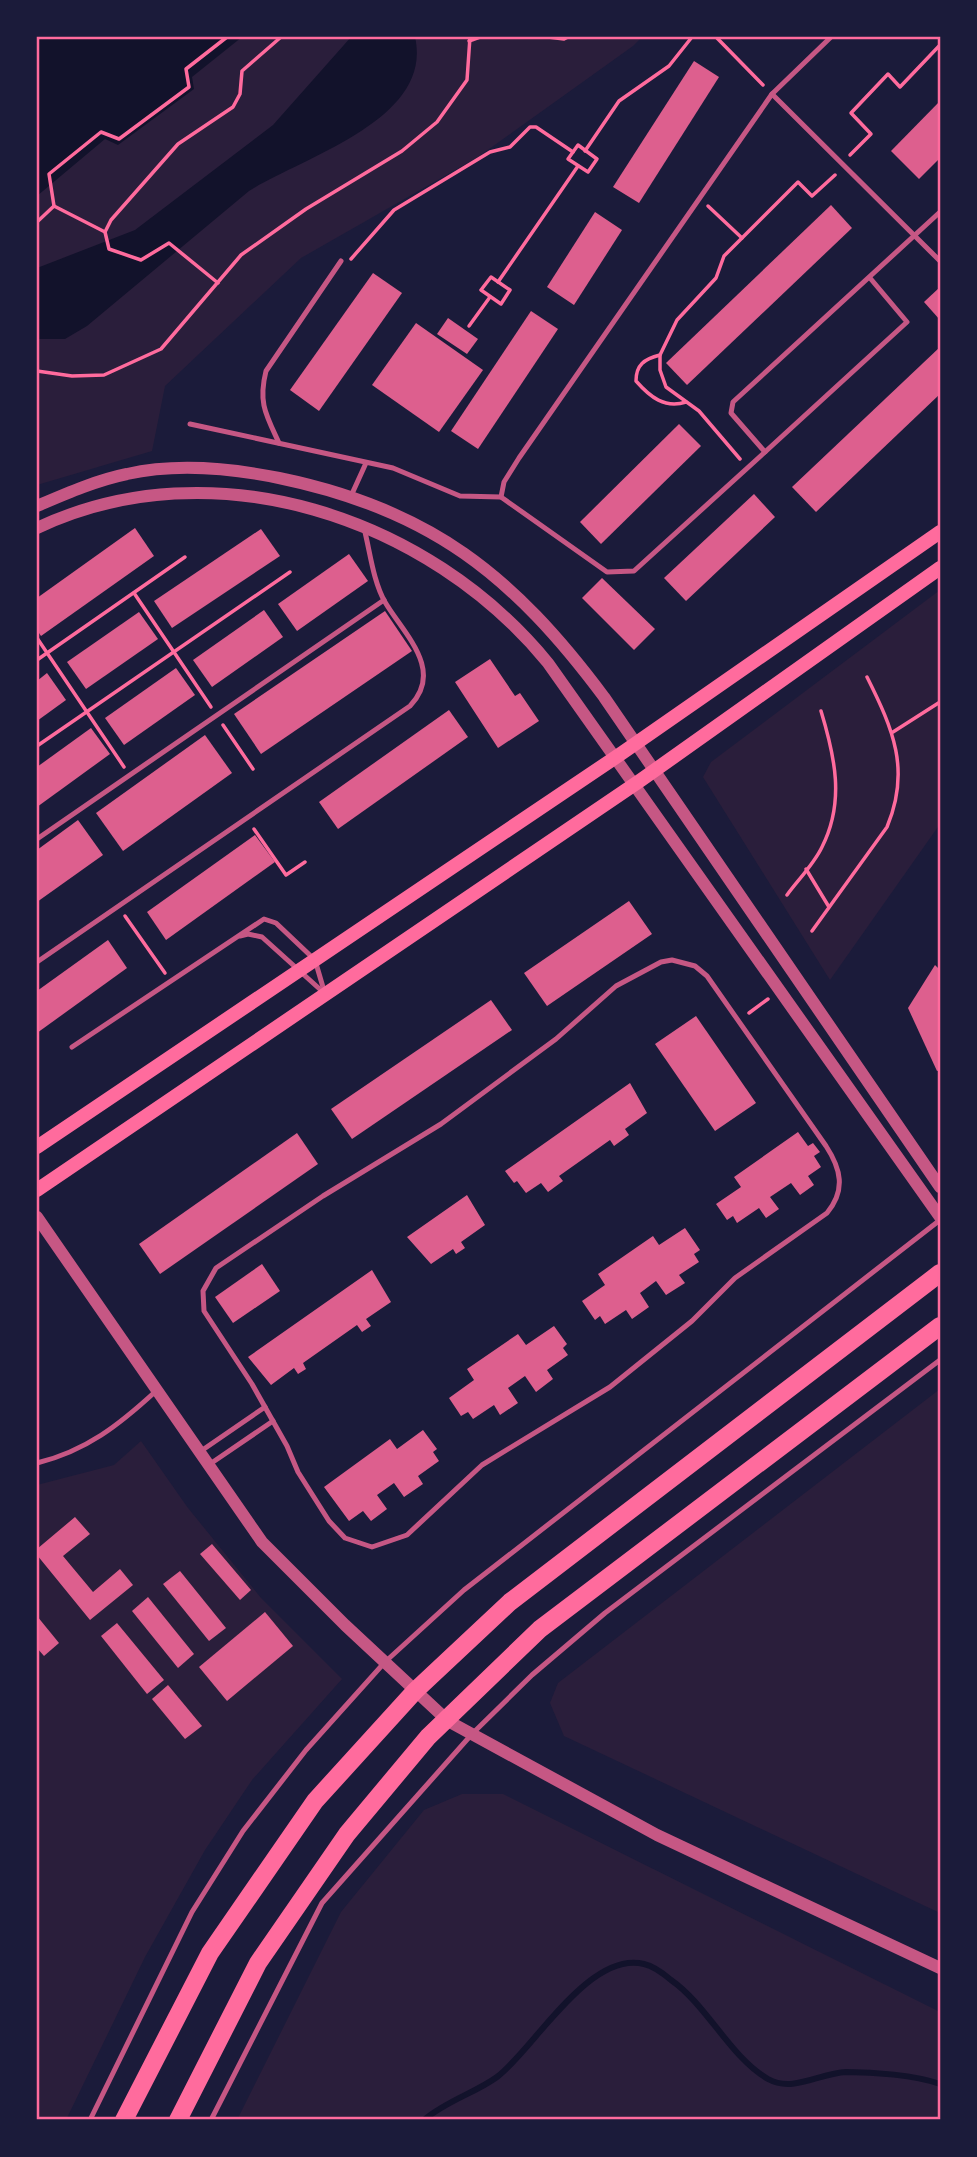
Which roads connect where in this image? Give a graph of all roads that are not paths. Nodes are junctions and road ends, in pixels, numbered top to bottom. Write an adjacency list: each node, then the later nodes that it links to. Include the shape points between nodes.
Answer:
1 (831, 37): 2 (lane)
2 (772, 94): 4 (lane); 13 (lane, via 519,458 504,482)
3 (940, 212): 4 (lane)
4 (915, 237): 6 (lane); 7 (lane)
5 (341, 261): 9 (lane, via 265,371 264,411)
6 (940, 261)
7 (870, 278): 10 (lane, via 733,402 731,413); 10 (lane, via 907,322)
8 (190, 424): 9 (lane)
9 (279, 444): 11 (lane)
10 (765, 452): 13 (lane, via 644,564 618,574 607,572)
11 (366, 463): 12 (lane); 13 (lane, via 393,468 460,496)
12 (351, 496): 14 (street, via 246,471 176,467 126,474); 20 (street, via 414,523 510,588 556,634)
13 (501, 497)
14 (37, 506)
15 (363, 525): 16 (street, via 249,496 197,492 140,495); 19 (lane); 21 (street, via 454,573 507,617 548,663)
16 (37, 528)
17 (940, 533): 20 (main road)
18 (940, 568): 22 (main road)
19 (384, 600): 24 (lane); 27 (lane, via 420,652 423,683 410,706)
20 (636, 744): 21 (main road); 22 (street)
21 (616, 757): 23 (street); 26 (main road)
22 (653, 771): 23 (main road); 32 (street)
23 (635, 784): 29 (main road); 35 (street)
24 (37, 839)
25 (233, 938): 26 (lane, via 258,920 270,919); 28 (lane, via 261,937); 30 (lane)
26 (315, 960): 28 (main road); 29 (lane)
27 (37, 962)
28 (299, 971): 29 (lane); 31 (main road)
29 (325, 994): 33 (main road)
30 (72, 1047)
31 (37, 1147)
32 (940, 1187)
33 (37, 1190)
34 (37, 1217): 39 (street)
35 (940, 1218): 45 (lane, via 464,1590)
36 (940, 1273): 46 (main road, via 510,1602)
37 (940, 1326): 47 (main road, via 540,1629)
38 (940, 1360): 48 (lane, via 605,1613)
39 (156, 1391): 42 (street); 43 (lane, via 114,1430 66,1456)
40 (265, 1407): 41 (lane); 41 (lane, via 204,1311 203,1291 216,1268 441,1124 556,1039 616,986 661,962 683,961 707,976 836,1160 840,1186 827,1213 734,1278 692,1321 610,1387 482,1465 407,1535 372,1547 345,1538 298,1472); 42 (lane)
41 (273, 1421): 44 (lane)
42 (199, 1453): 44 (street)
43 (37, 1463)
44 (208, 1465): 45 (street, via 262,1542)
45 (385, 1662): 46 (street); 50 (lane, via 306,1750 243,1831 192,1912)
46 (415, 1691): 47 (street); 51 (main road, via 315,1801 210,1953)
47 (448, 1721): 48 (street); 52 (main road, via 428,1737 347,1834 258,1963)
48 (472, 1734): 49 (street, via 657,1835); 53 (lane, via 322,1903)
49 (940, 1968)
50 (90, 2120)
51 (124, 2120)
52 (178, 2120)
53 (211, 2120)

